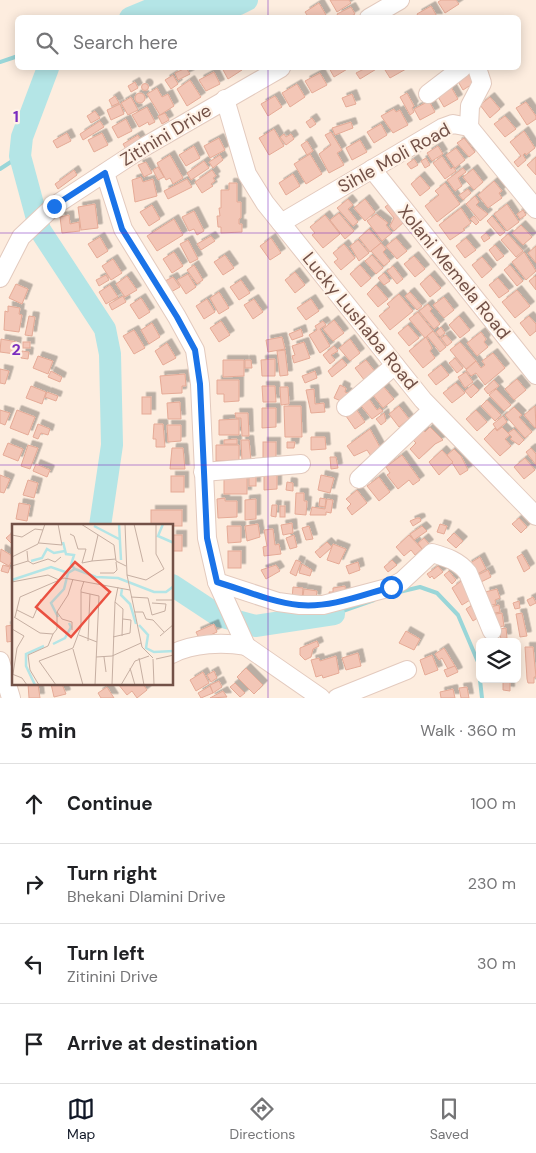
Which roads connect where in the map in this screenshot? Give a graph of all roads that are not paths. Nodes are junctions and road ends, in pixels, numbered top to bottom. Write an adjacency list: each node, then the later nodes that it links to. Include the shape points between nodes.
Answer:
1 (400, 0): 2 (street)
2 (374, 15)
3 (277, 70): 7 (street, Zitinini Drive)
4 (459, 70): 6 (street)
5 (478, 70): 8 (street, via 482,83 470,106)
6 (428, 94)
7 (225, 99): 10 (street, Zitinini Drive); 12 (street, Lucky Lushaba Road, via 247,174)
8 (469, 127): 9 (street, Sihle Moli Road, via 453,124 442,128); 11 (street, Sihle Moli Road)
9 (372, 169): 12 (street, Sihle Moli Road); 15 (street, Xolani Memela Road)
10 (105, 173): 13 (street, Zitinini Drive, via 54,206 21,237); 19 (street, via 122,229 195,350 200,384)
11 (536, 209)
12 (280, 223): 14 (street, Lucky Lushaba Road)
13 (0, 278)
14 (395, 365): 16 (street); 17 (street, Lucky Lushaba Road)
15 (536, 375)
16 (346, 407)
17 (432, 410): 20 (street); 21 (street, Lucky Lushaba Road)
18 (301, 464): 19 (street)
19 (203, 472): 22 (street, via 207,538)
20 (359, 479)
21 (536, 516)
22 (217, 582): 23 (street, via 278,602 300,606 323,605 391,587 432,553 463,566); 24 (street)
23 (492, 631)
24 (244, 641): 25 (street, via 189,647); 29 (street)
25 (174, 653)
26 (0, 661): 28 (street)
27 (407, 670): 30 (street)
28 (11, 698)
29 (321, 698)
30 (337, 698)

